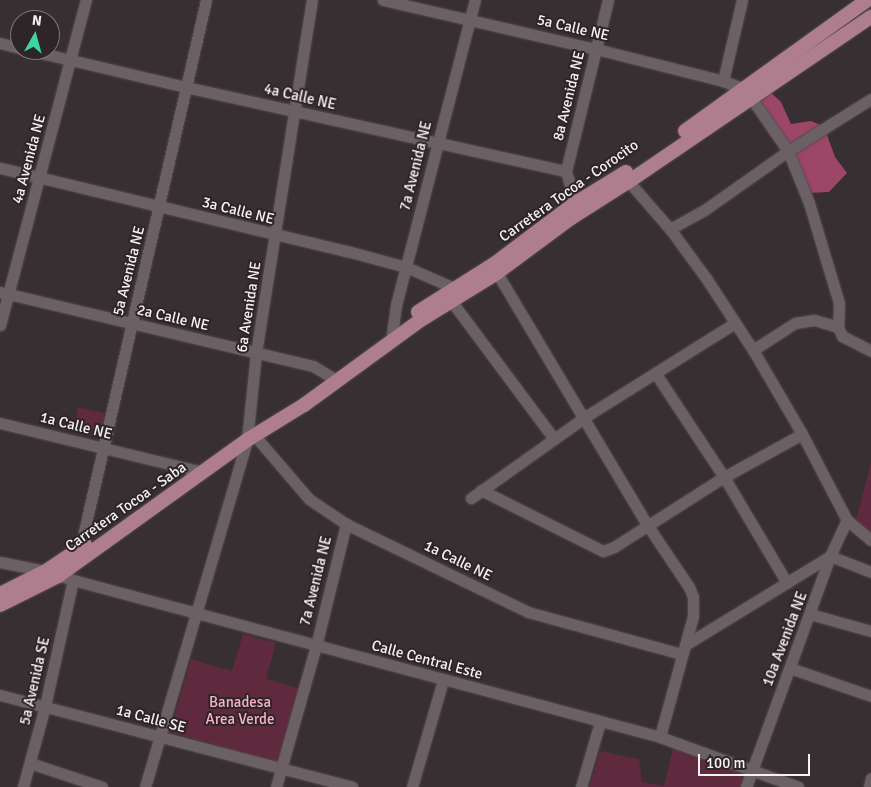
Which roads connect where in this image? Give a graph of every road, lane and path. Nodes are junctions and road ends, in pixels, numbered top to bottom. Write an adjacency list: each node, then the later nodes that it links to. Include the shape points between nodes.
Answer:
1 (86, 0): 13 (street, 4a Avenida NE)
2 (206, 0): 15 (street, 5a Avenida NE)
3 (312, 0): 18 (street, 6a Avenida NE)
4 (383, 0): 10 (street, 5a Calle NE)
5 (476, 0): 10 (street, 7a Avenida NE)
6 (608, 0): 11 (street, 8a Avenida NE)
7 (742, 0): 14 (street)
8 (867, 0): 16 (main road, Carretera Tocoa - Corocito)
9 (871, 17): 16 (main road, Carretera Tocoa - Corocito)
10 (470, 20): 11 (street, 5a Calle NE); 19 (street, 7a Avenida NE)
11 (596, 49): 14 (street, 5a Calle NE); 22 (street, 8a Avenida NE)
12 (60, 58): 13 (street, 4a Calle NE)
13 (70, 60): 15 (street, 4a Calle NE); 23 (street, 4a Avenida NE)
14 (723, 81): 16 (street, 5a Calle NE)
15 (186, 87): 18 (street, 4a Calle NE); 25 (street, 5a Avenida NE)
16 (749, 92): 20 (street); 24 (main road, Carretera Tocoa - Corocito)
17 (871, 99): 20 (street)
18 (294, 112): 19 (street, 4a Calle NE); 28 (street, 6a Avenida NE)
19 (437, 142): 22 (street, 4a Calle NE); 29 (street, 7a Avenida NE)
20 (788, 151): 27 (street, via 704,211); 37 (street, via 816,225 839,303)
21 (0, 168): 23 (street, 3a Calle NE)
22 (566, 171): 26 (street)
23 (39, 178): 25 (street, 3a Calle NE); 32 (street, 4a Avenida NE)
24 (625, 178): 26 (main road, Carretera Tocoa - Corocito); 27 (street)
25 (160, 207): 28 (street, 3a Calle NE); 34 (street, 5a Avenida NE)
26 (576, 208): 30 (main road, Carretera Tocoa - Corocito); 31 (main road, Carretera Tocoa - Corocito)
27 (670, 229): 35 (street)
28 (276, 236): 29 (street, 3a Calle NE); 41 (street, 6a Avenida NE)
29 (406, 268): 31 (street, 3a Calle NE); 38 (street, 7a Avenida NE)
30 (497, 273): 31 (main road, Carretera Tocoa - Corocito); 44 (street)
31 (460, 290): 33 (main road, Carretera Tocoa - Corocito); 38 (main road, Carretera Tocoa - Corocito)
32 (4, 293): 34 (street, 2a Calle NE); 36 (street, 4a Avenida NE)
33 (452, 302): 38 (main road, Carretera Tocoa - Corocito); 49 (street)
34 (131, 324): 41 (street, 2a Calle NE); 50 (street, 5a Avenida NE)
35 (735, 324): 39 (street); 42 (street)
36 (0, 325)
37 (838, 327): 39 (street, via 814,320 795,323); 40 (street, via 842,336)
38 (391, 336): 43 (main road, Carretera Tocoa - Corocito)
39 (753, 350): 47 (street)
40 (871, 351)
41 (256, 353): 43 (street, 2a Calle NE, via 312,366); 48 (street, 6a Avenida NE)
42 (656, 374): 44 (street); 52 (street)
43 (333, 378): 46 (main road, Carretera Tocoa - Corocito)
44 (585, 418): 49 (street); 57 (street)
45 (0, 423): 50 (street, 1a Calle NE)
46 (266, 426): 48 (main road, Carretera Tocoa - Saba)
47 (802, 434): 52 (street); 55 (street)
48 (250, 436): 51 (main road, Carretera Tocoa - Saba); 56 (street, 1a Calle NE, via 309,499); 68 (street, 6a Avenida NE)
49 (554, 439): 53 (street)
50 (102, 447): 51 (street, 1a Calle NE); 59 (street, 5a Avenida NE)
51 (199, 471): 59 (main road, Carretera Tocoa - Saba); 63 (main road, Carretera Tocoa - Saba)
52 (724, 477): 57 (street); 65 (street)
53 (482, 490): 54 (street); 57 (street, via 603,551)
54 (471, 498)
55 (847, 520): 58 (street); 60 (street, 10a Avenida NE)
56 (346, 524): 71 (street, 7a Avenida NE); 72 (street, 1a Calle NE, via 528,612)
57 (648, 526): 72 (street, via 693,597 693,616)
58 (871, 540)
59 (80, 549): 63 (main road, Carretera Tocoa - Saba)
60 (830, 556): 62 (street); 65 (street); 69 (street, 10a Avenida NE)
61 (0, 562): 63 (street, Calle Central Este)
62 (871, 572)
63 (52, 573): 64 (street, Calle Central Este); 66 (main road, Carretera Tocoa - Saba); 67 (main road, Carretera Tocoa - Saba)
64 (73, 580): 68 (street, Calle Central Este); 77 (street, 5a Avenida SE)
65 (787, 583): 72 (street)
66 (0, 595)
67 (0, 605)
68 (196, 614): 71 (street, Calle Central Este); 79 (street, 6a Avenida NE)
69 (810, 614): 70 (street); 73 (street, 10a Avenida NE)
70 (871, 631)
71 (316, 646): 74 (street, Calle Central Este); 82 (street, 7a Avenida NE)
72 (684, 650): 80 (street)
73 (790, 668): 76 (street); 83 (street, 10a Avenida NE)
74 (443, 680): 78 (street, Calle Central Este); 90 (street)
75 (0, 695): 77 (street, 1a Calle SE)
76 (871, 696)
77 (45, 706): 79 (street, 1a Calle SE); 81 (street, 5a Avenida SE)
78 (600, 722): 80 (street, Calle Central Este); 91 (street)
79 (160, 737): 82 (street, 1a Calle SE); 87 (street, 6a Avenida NE)
80 (660, 737): 83 (street, Calle Central Este)
81 (30, 763): 85 (street, 5a Avenida SE); 86 (street)
82 (281, 768): 88 (street, 7a Avenida NE); 89 (street, 1a Calle SE)
83 (752, 769): 92 (street, 10a Avenida NE); 93 (street, Calle Central Este)
84 (871, 778): 94 (street)
85 (23, 787)
86 (102, 787)
87 (145, 787)
88 (276, 787)
89 (352, 787)
90 (412, 787)
91 (581, 787)
92 (746, 787)
93 (798, 787)
94 (869, 787)

